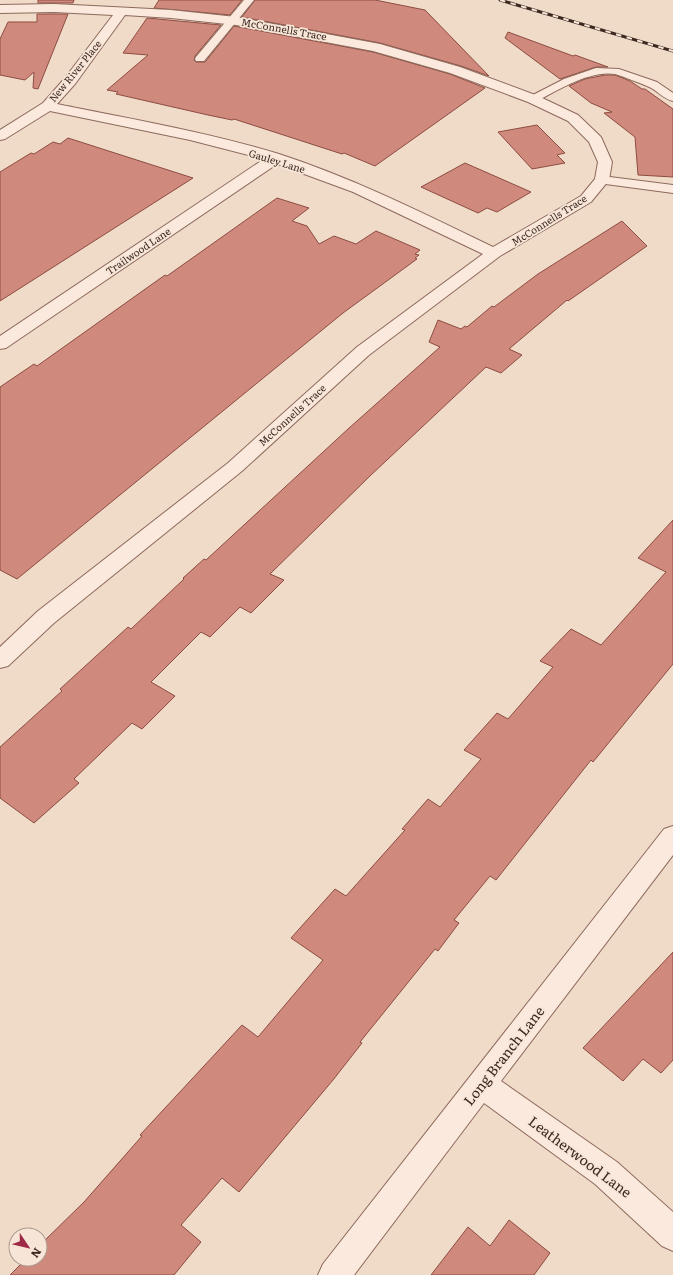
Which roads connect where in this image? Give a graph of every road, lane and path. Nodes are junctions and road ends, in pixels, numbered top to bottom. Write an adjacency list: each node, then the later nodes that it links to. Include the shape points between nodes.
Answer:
1 (249, 0): 4 (lane)
2 (0, 9): 3 (street, McConnells Trace)
3 (122, 11): 4 (street, McConnells Trace); 8 (street, New River Place)
4 (233, 20): 5 (lane); 7 (street, McConnells Trace, via 374,47 455,70)
5 (200, 59)
6 (673, 98): 7 (lane, via 653,84 616,71 596,70)
7 (533, 99): 11 (street, McConnells Trace, via 573,118 596,140 605,162)
8 (48, 106): 9 (street, New River Place); 10 (street, Gauley Lane, via 195,137)
9 (0, 136)
10 (276, 158): 13 (street, Gauley Lane, via 362,190); 14 (street, Trailwood Lane)
11 (602, 180): 12 (lane); 13 (street, McConnells Trace, via 586,199)
12 (673, 189)
13 (494, 253): 15 (street, McConnells Trace, via 363,351 235,467 46,617)
14 (0, 344)
15 (0, 660)
16 (673, 836): 17 (street, Long Branch Lane)
17 (482, 1084): 18 (street, Leatherwood Lane, via 606,1173); 19 (street, Long Branch Lane)
18 (673, 1234)
19 (334, 1275)

